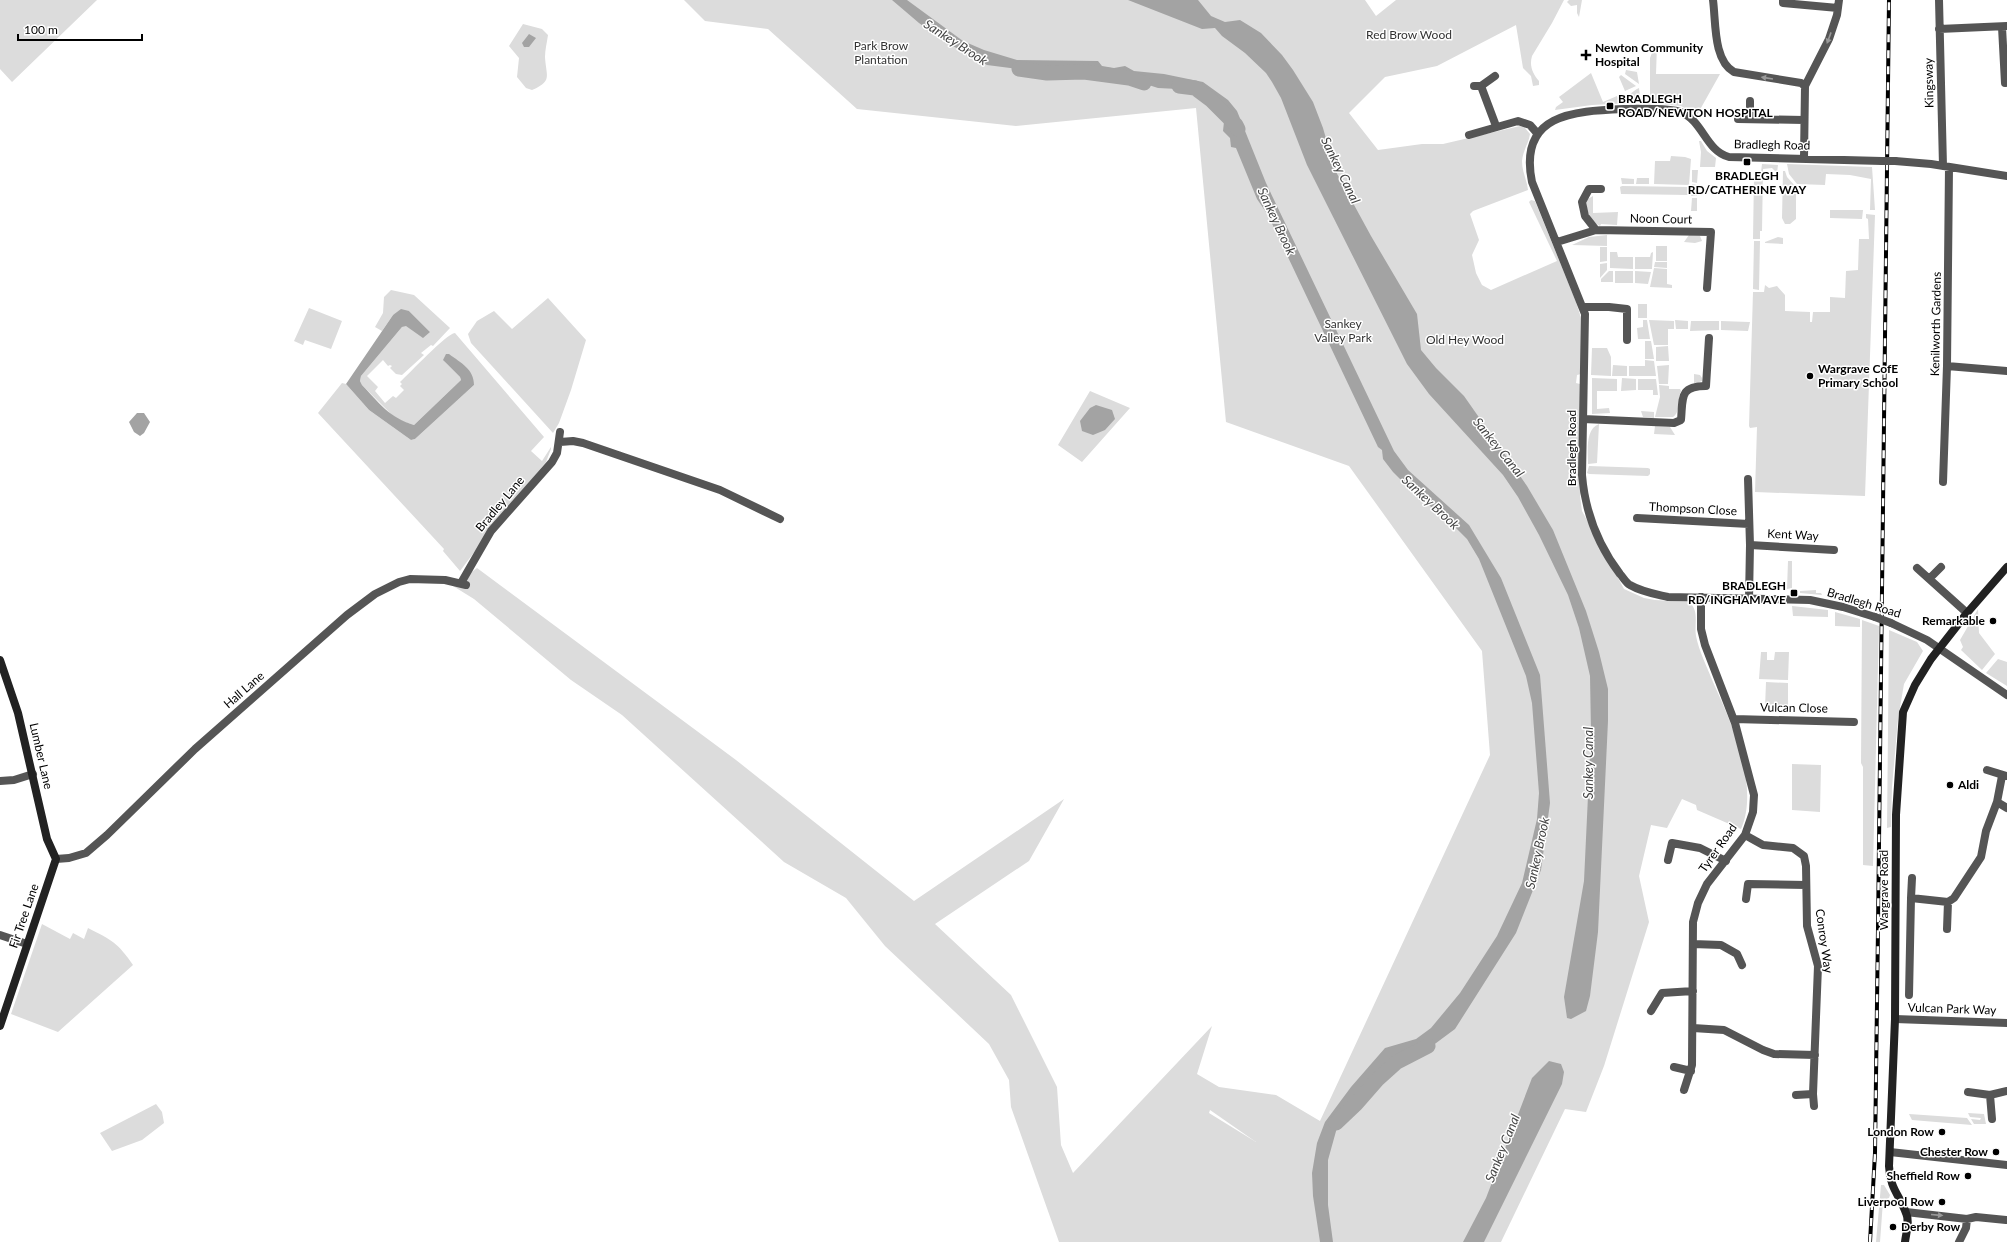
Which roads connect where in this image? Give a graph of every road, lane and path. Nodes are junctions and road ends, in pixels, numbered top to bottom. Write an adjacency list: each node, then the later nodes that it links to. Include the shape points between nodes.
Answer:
1 (1713, 0): 9 (street, one-way to 1, via 1801,83 1734,72 1726,67 1721,56)
2 (1783, 0): 4 (street, via 1783,3)
3 (1939, 0): 6 (street, Kingsway)
4 (1838, 4): 9 (street, one-way to 9, via 1829,39)
5 (2005, 26): 6 (street); 8 (street)
6 (1939, 29): 18 (street, Kingsway)
7 (1495, 76): 14 (street, via 1478,86)
8 (2005, 83)
9 (1805, 86): 13 (street)
10 (1750, 101): 12 (street)
11 (1738, 119): 12 (street)
12 (1750, 119): 13 (street)
13 (1804, 120): 17 (street)
14 (1496, 126): 15 (street, via 1525,122); 16 (street)
15 (1537, 133): 17 (street, Bradlegh Road, via 1549,123 1578,113 1636,109 1676,111 1692,118 1713,147 1724,155); 22 (street, Bradlegh Road, via 1529,154 1532,182)
16 (1469, 134)
17 (1804, 158): 18 (street, Bradlegh Road, bridge, via 1895,161)
18 (1946, 166): 19 (street, Bradlegh Road); 27 (street, Kenilworth Gardens)
19 (2007, 176)
20 (1602, 189): 21 (street, via 1589,190 1582,202 1585,216)
21 (1596, 230): 22 (street, Noon Court); 23 (street, Noon Court, via 1711,232)
22 (1557, 242): 24 (street, Bradlegh Road)
23 (1707, 288)
24 (1583, 308): 26 (street, via 1627,309); 29 (street, Bradlegh Road, via 1586,327)
25 (1709, 338): 29 (street, via 1706,386 1695,386 1685,392 1681,420 1674,423)
26 (1627, 340)
27 (1948, 366): 28 (street); 33 (street, Kenilworth Gardens)
28 (2007, 371)
29 (1583, 419): 44 (street, Bradlegh Road, via 1584,496 1592,523 1613,564 1629,584 1648,592 1668,597)
30 (560, 432): 31 (street, Bradley Lane)
31 (560, 442): 35 (street, via 584,443 720,490); 43 (street, Bradley Lane, via 552,462 491,531)
32 (1748, 479): 36 (street)
33 (1943, 482)
34 (1637, 518): 36 (street, Thompson Close)
35 (780, 519)
36 (1748, 524): 37 (street)
37 (1750, 545): 38 (street, Kent Way); 45 (street)
38 (1834, 550)
39 (1941, 567): 42 (street)
40 (2007, 567): 46 (street, Wargrave Road)
41 (1917, 568): 42 (street)
42 (1929, 579): 46 (street)
43 (463, 584): 59 (street, Hall Lane, via 445,580 410,579 375,594 347,615 195,749 86,853)
44 (1701, 597): 45 (street, Bradlegh Road); 50 (street, Tyrer Road, via 1705,645)
45 (1749, 599): 47 (street, Bradlegh Road, bridge, via 1824,602 1891,623 1916,633)
46 (1967, 613): 47 (street, Wargrave Road)
47 (1940, 648): 49 (street); 75 (street, Wargrave Road, via 1905,706 1902,722 1896,815)
48 (0, 660): 53 (street, Lumber Lane, via 18,713)
49 (2007, 695)
50 (1734, 719): 51 (street, Vulcan Close); 58 (street, Tyrer Road, via 1754,795 1753,812)
51 (1854, 722)
52 (1987, 770): 54 (street)
53 (32, 774): 55 (street, via 14,780); 59 (street, Lumber Lane, via 48,839)
54 (2005, 776): 56 (street)
55 (0, 781)
56 (1997, 802): 57 (street); 66 (street, via 1986,831 1981,857 1954,898)
57 (2007, 808)
58 (1744, 835): 61 (street, Tyrer Road); 63 (street, Conroy Way, via 1763,845 1793,848 1798,851 1804,856)
59 (56, 859): 69 (street, Fir Tree Lane)
60 (1668, 860): 61 (street, via 1672,843 1700,848)
61 (1726, 861): 70 (street, Tyrer Road, via 1707,884 1698,903 1693,922)
62 (1912, 878): 64 (street)
63 (1806, 885): 65 (street, via 1748,884); 79 (street, Conroy Way, via 1807,926 1818,966)
64 (1911, 898): 66 (street); 73 (street)
65 (1746, 899)
66 (1948, 902): 67 (street)
67 (1947, 929)
68 (0, 935): 69 (street)
69 (27, 944): 77 (street, Fir Tree Lane)
70 (1693, 944): 71 (street, via 1721,946 1737,954); 72 (street, Tyrer Road)
71 (1742, 965)
72 (1693, 991): 74 (street, via 1662,993); 78 (street, Tyrer Road)
73 (1909, 995)
74 (1651, 1011)
75 (1896, 1019): 76 (street, Vulcan Park Way); 90 (street, Wargrave Road)
76 (2007, 1023)
77 (0, 1026)
78 (1693, 1028): 79 (street, via 1724,1030 1774,1054); 81 (street, Tyrer Road)
79 (1815, 1055): 85 (street, Conroy Way)
80 (1674, 1067): 81 (street)
81 (1691, 1072): 82 (street, Tyrer Road)
82 (1684, 1090)
83 (2007, 1091): 87 (street)
84 (1968, 1092): 87 (street)
85 (1813, 1094): 86 (street); 88 (street, Conroy Way)
86 (1796, 1095)
87 (1990, 1095): 89 (street)
88 (1814, 1106)
89 (1992, 1119)
90 (1890, 1152): 91 (street); 92 (street, Wargrave Road, via 1889,1177 1894,1192)
91 (2007, 1165)
92 (1906, 1212): 93 (street, one-way to 93); 95 (street, Wargrave Road, via 1908,1222)
93 (1967, 1219): 94 (street, via 1976,1217); 96 (street, via 1966,1228)
94 (2006, 1220)
95 (1905, 1242)
96 (1959, 1242)

